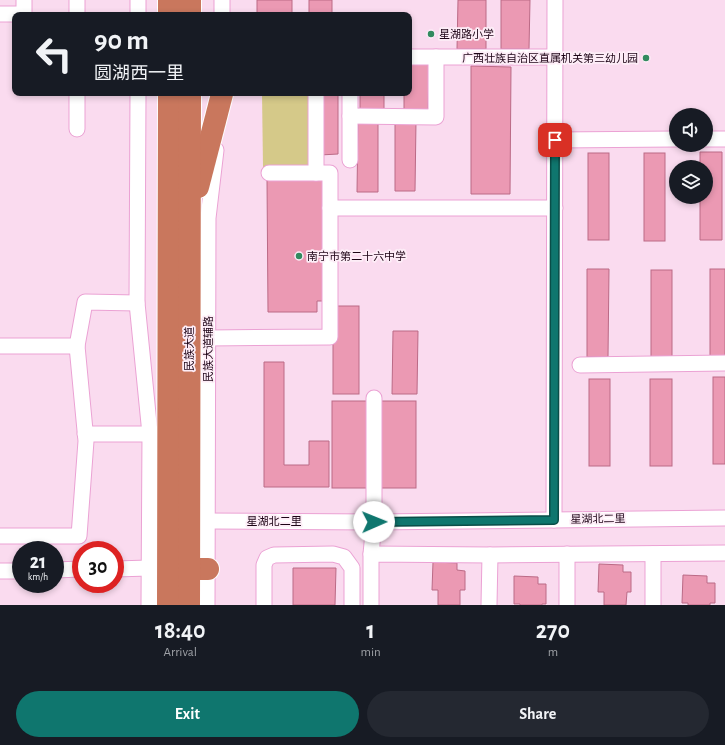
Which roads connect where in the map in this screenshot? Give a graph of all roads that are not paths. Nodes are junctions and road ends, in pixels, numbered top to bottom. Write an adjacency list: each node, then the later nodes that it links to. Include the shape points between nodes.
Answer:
1 (24, 0): 8 (street)
2 (77, 0): 9 (street)
3 (138, 0): 10 (street)
4 (170, 0): 11 (highway)
5 (190, 0): 12 (highway)
6 (222, 0): 13 (street)
7 (555, 0): 18 (street)
8 (24, 12)
9 (77, 12)
10 (138, 12)
11 (169, 12)
12 (190, 12)
13 (222, 12)
14 (0, 14): 15 (street)
15 (12, 14)
16 (412, 57): 17 (street)
17 (436, 57): 18 (street); 27 (street, via 436,117)
18 (555, 57): 32 (street)
19 (77, 96): 28 (street)
20 (138, 96): 39 (street)
21 (169, 96): 47 (highway, 民族大道)
22 (190, 96): 38 (highway, 民族大道)
23 (221, 96): 38 (highway)
24 (222, 96): 40 (street, 民族大道辅路, via 208,218)
25 (316, 96): 35 (street)
26 (350, 96): 27 (street)
27 (350, 116): 33 (street)
28 (77, 129)
29 (669, 139): 32 (street)
30 (713, 139): 31 (street)
31 (725, 139)
32 (555, 140): 37 (street)
33 (350, 160)
34 (269, 173): 35 (street)
35 (316, 173): 36 (street, via 330,173)
36 (330, 208): 37 (street); 40 (street, via 330,337)
37 (555, 208): 49 (street)
38 (190, 217): 60 (highway, 民族大道)
39 (137, 303): 42 (street, via 85,302); 47 (street)
40 (208, 338): 50 (street, 民族大道辅路)
41 (0, 346): 42 (street)
42 (77, 346): 46 (street)
43 (725, 363): 44 (street)
44 (580, 365)
45 (374, 398): 51 (street)
46 (86, 434): 47 (street); 52 (street, via 80,536)
47 (159, 434): 58 (street); 64 (highway, 民族大道)
48 (725, 518): 49 (street, 星湖北二里)
49 (554, 520): 51 (street, 星湖北二里)
50 (208, 521): 51 (street, 星湖北二里); 60 (street, 民族大道辅路)
51 (374, 522): 54 (street)
52 (0, 536)
53 (725, 553): 56 (street)
54 (371, 554): 57 (street); 69 (street)
55 (567, 554): 56 (street); 57 (street); 71 (street)
56 (653, 554): 72 (street)
57 (490, 555): 70 (street)
58 (149, 568): 59 (street); 63 (street)
59 (124, 569)
60 (198, 569): 65 (highway, 民族大道); 66 (street, 民族大道辅路)
61 (0, 571): 62 (street)
62 (12, 571)
63 (149, 605)
64 (168, 605)
65 (189, 605)
66 (207, 605)
67 (264, 605): 68 (street, via 264,565 268,558 274,555 334,554 344,558 352,568)
68 (352, 605)
69 (371, 605)
70 (489, 605)
71 (567, 605)
72 (653, 605)

